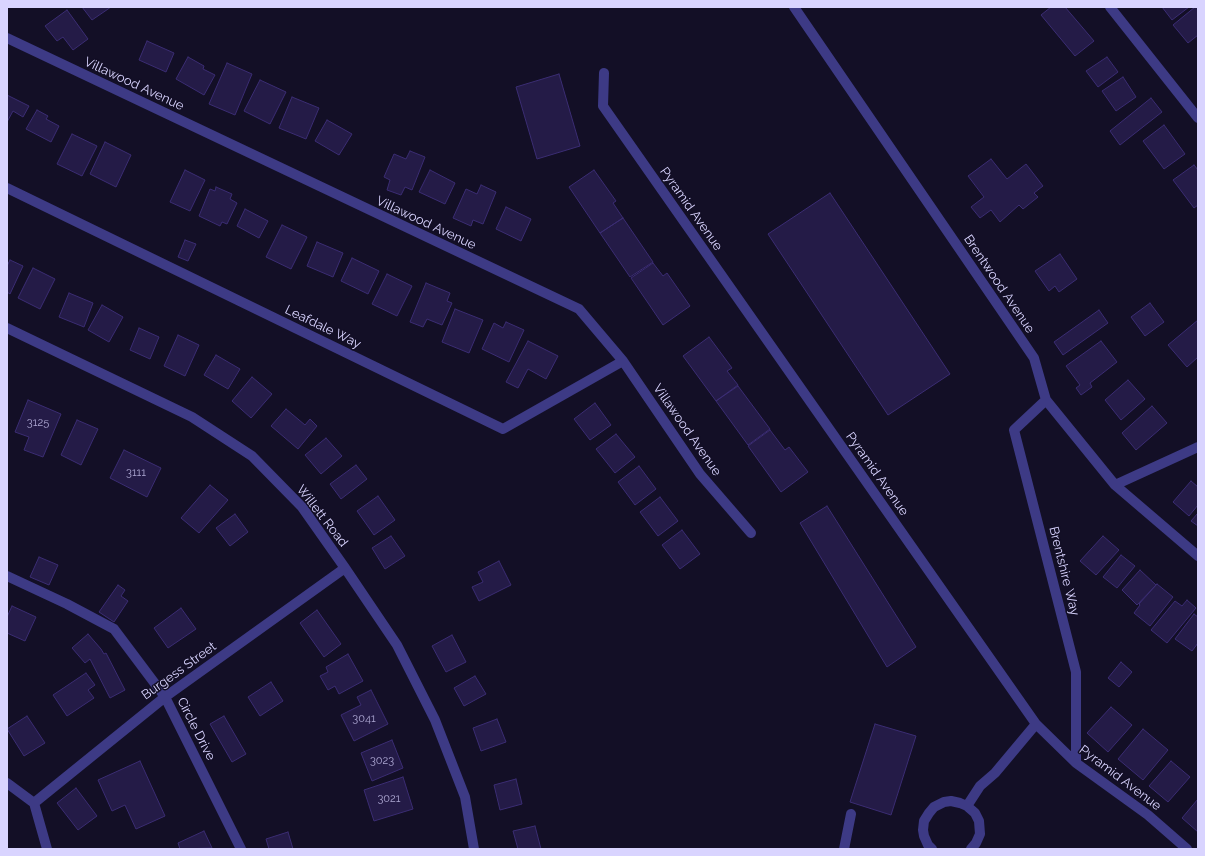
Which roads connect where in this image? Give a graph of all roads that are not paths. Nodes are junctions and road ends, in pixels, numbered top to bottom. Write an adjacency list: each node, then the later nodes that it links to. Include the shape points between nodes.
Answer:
1 (794, 7): 9 (street, Brentwood Avenue, via 1034,358)
2 (1110, 7): 5 (street)
3 (7, 38): 8 (street, Villawood Avenue, via 579,309)
4 (604, 73): 17 (street, Pyramid Avenue, via 603,106)
5 (1198, 118)
6 (7, 188): 8 (street, Leafdale Way, via 503,430)
7 (7, 328): 14 (street, Willett Road, via 192,417 252,456 302,507)
8 (623, 361): 12 (street, Villawood Avenue, via 700,474)
9 (1046, 400): 11 (street, Brentwood Avenue); 18 (street, Brentshire Way, via 1014,430 1076,672)
10 (1198, 447): 11 (street)
11 (1115, 486): 13 (street, Brentwood Avenue)
12 (751, 533)
13 (1198, 556)
14 (345, 568): 16 (street, Burgess Street); 26 (street, Willett Road, via 397,645 435,720 465,797)
15 (7, 576): 16 (street, Circle Drive, via 114,629)
16 (165, 697): 20 (street, Burgess Street); 25 (street, Circle Drive)
17 (1036, 724): 18 (street, Pyramid Avenue); 21 (street, via 995,773 980,786)
18 (1076, 763): 23 (street, Pyramid Avenue, via 1148,815)
19 (7, 783): 20 (street)
20 (34, 803): 24 (street)
21 (967, 806): 28 (street, via 944,802 929,813 923,830); 29 (street, via 979,822 980,834)
22 (851, 814): 27 (street)
23 (1182, 847)
24 (47, 849)
25 (241, 849)
26 (474, 849)
27 (844, 849)
28 (932, 849)
29 (971, 849)

